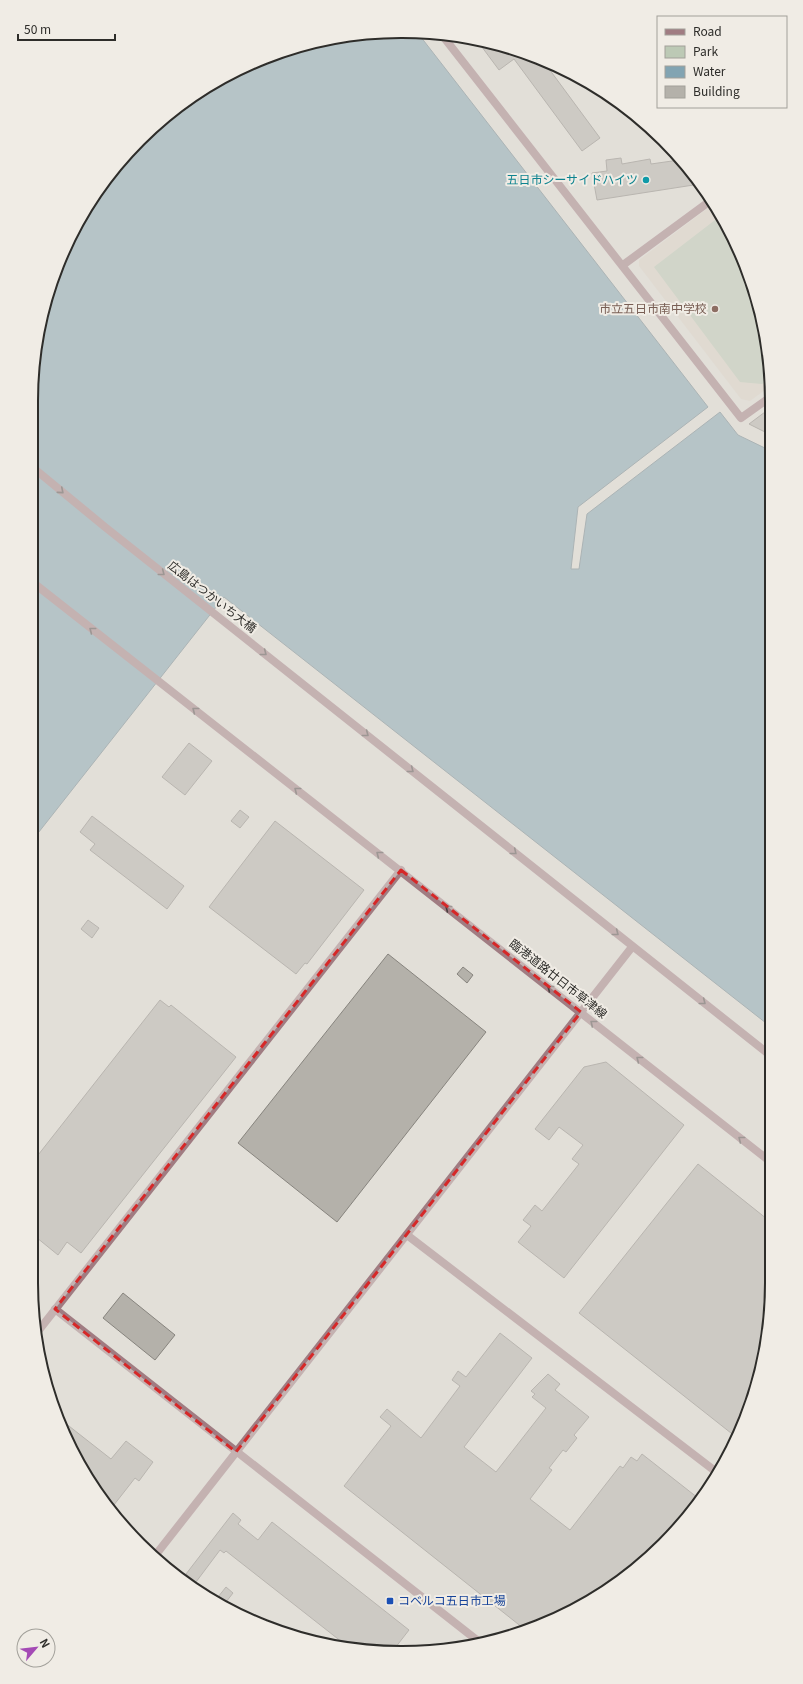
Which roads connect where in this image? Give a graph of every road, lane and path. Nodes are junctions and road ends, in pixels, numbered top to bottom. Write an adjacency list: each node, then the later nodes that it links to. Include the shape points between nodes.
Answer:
1 (447, 41): 3 (street)
2 (706, 204): 3 (street)
3 (623, 265): 4 (street, via 741,418)
4 (765, 401)
5 (38, 472): 8 (street, 広島はつかいち大橋, one-way to 8)
6 (38, 586): 7 (street, 臨港道路廿日市草津線, one-way to 6)
7 (401, 870): 9 (street, 臨港道路廿日市草津線, one-way to 7); 13 (street)
8 (632, 947): 9 (street); 10 (street, one-way to 10)
9 (581, 1012): 11 (street, 臨港道路廿日市草津線, one-way to 9); 12 (street)
10 (765, 1051)
11 (765, 1157)
12 (407, 1234): 15 (street); 16 (street)
13 (55, 1309): 14 (street); 15 (street)
14 (41, 1328)
15 (236, 1452): 17 (street); 18 (street)
16 (713, 1469)
17 (158, 1552)
18 (475, 1638)

